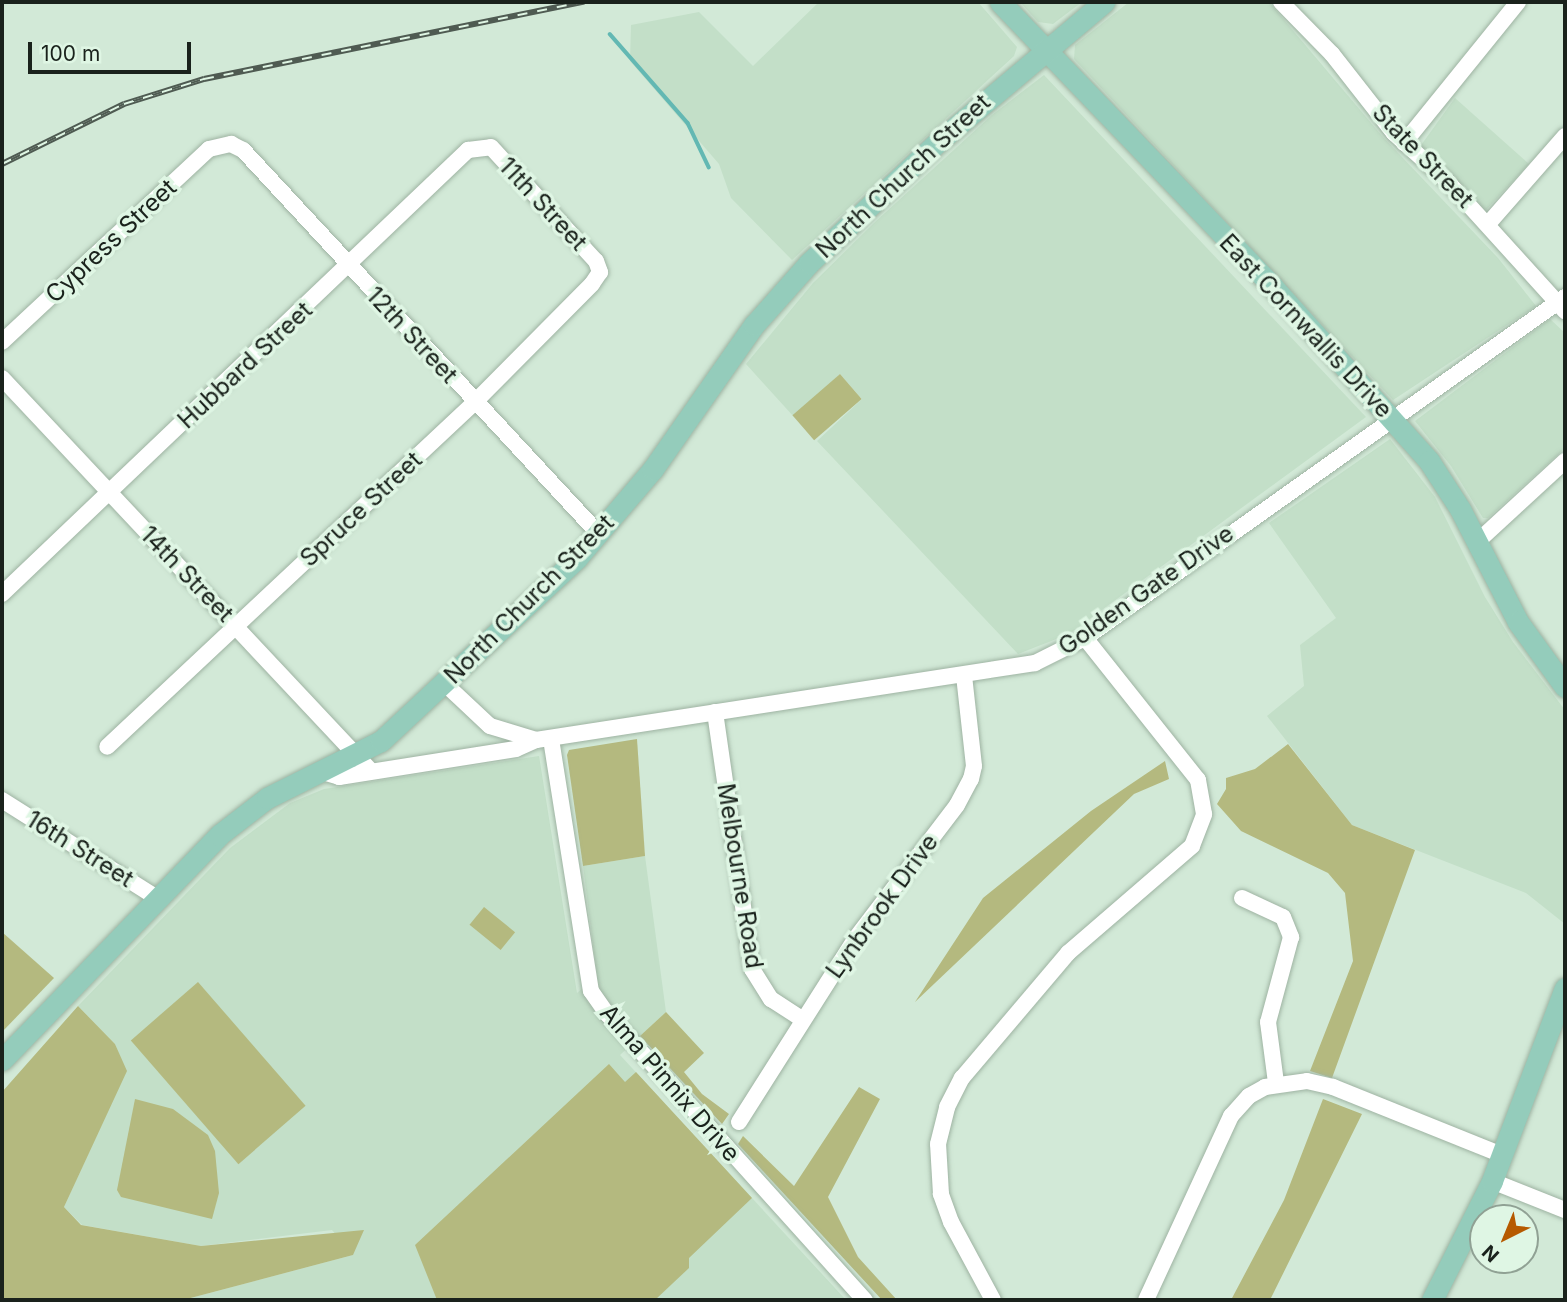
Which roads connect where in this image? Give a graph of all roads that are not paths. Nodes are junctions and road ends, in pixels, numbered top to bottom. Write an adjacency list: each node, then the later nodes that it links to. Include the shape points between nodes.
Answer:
1 (1000, 2): 5 (main road, East Cornwallis Drive)
2 (1104, 2): 5 (main road, North Church Street)
3 (1281, 2): 8 (street, State Street, via 1332,54)
4 (1518, 2): 8 (street)
5 (1045, 49): 17 (main road, East Cornwallis Drive); 20 (main road, North Church Street, via 809,263 754,325 653,469)
6 (1565, 136): 10 (street)
7 (222, 144): 12 (street, 12th Street, via 243,150); 14 (street, Cypress Street, via 209,149)
8 (1404, 144): 10 (street, State Street)
9 (491, 148): 11 (street, 11th Street); 12 (street, Hubbard Street, via 468,150)
10 (1488, 224): 13 (street, State Street)
11 (596, 261): 16 (street, Spruce Street, via 600,272 592,284)
12 (349, 268): 16 (street, 12th Street); 19 (street, Hubbard Street)
13 (1563, 303): 17 (street, Golden Gate Drive)
14 (2, 342)
15 (2, 378): 19 (street, 14th Street)
16 (475, 402): 20 (street, 12th Street); 23 (street, Spruce Street)
17 (1391, 417): 21 (main road, East Cornwallis Drive, via 1450,490); 24 (street, Golden Gate Drive)
18 (1565, 461): 21 (street)
19 (110, 492): 22 (street, Hubbard Street); 23 (street, 14th Street)
20 (599, 534): 26 (main road, North Church Street)
21 (1476, 543): 27 (main road, East Cornwallis Drive, via 1518,622)
22 (2, 594)
23 (237, 626): 30 (street, Spruce Street); 31 (street, 14th Street)
24 (1085, 638): 25 (street, Golden Gate Drive, via 1035,663); 44 (street, via 1198,780 1204,814 1192,846 1068,953 962,1078 947,1107 938,1144 941,1194)
25 (964, 676): 28 (street, Golden Gate Drive); 36 (street, Lynbrook Drive, via 974,766 971,779)
26 (444, 683): 29 (street, Golden Gate Drive, via 490,726); 31 (main road, North Church Street, via 381,741)
27 (1565, 687)
28 (715, 712): 29 (street, Golden Gate Drive); 36 (street, Melbourne Road, via 752,969 771,999)
29 (544, 739): 31 (street, Golden Gate Drive, via 516,749); 43 (street, Alma Pinnix Drive, via 591,991)
30 (107, 747)
31 (364, 763): 33 (main road, North Church Street, via 323,772 259,803 219,835)
32 (2, 800): 33 (street, 16th Street)
33 (157, 898): 37 (main road, North Church Street)
34 (1242, 898): 38 (street, via 1283,917 1291,937 1268,1022)
35 (1565, 988): 40 (main road)
36 (802, 1019): 39 (street, Lynbrook Drive)
37 (2, 1060)
38 (1276, 1083): 40 (street, via 1307,1081 1333,1087); 45 (street, via 1249,1096 1231,1116)
39 (739, 1122)
40 (1502, 1155): 41 (main road)
41 (1492, 1181): 42 (street); 46 (main road)
42 (1565, 1210)
43 (865, 1300)
44 (993, 1300)
45 (1146, 1300)
46 (1432, 1300)

